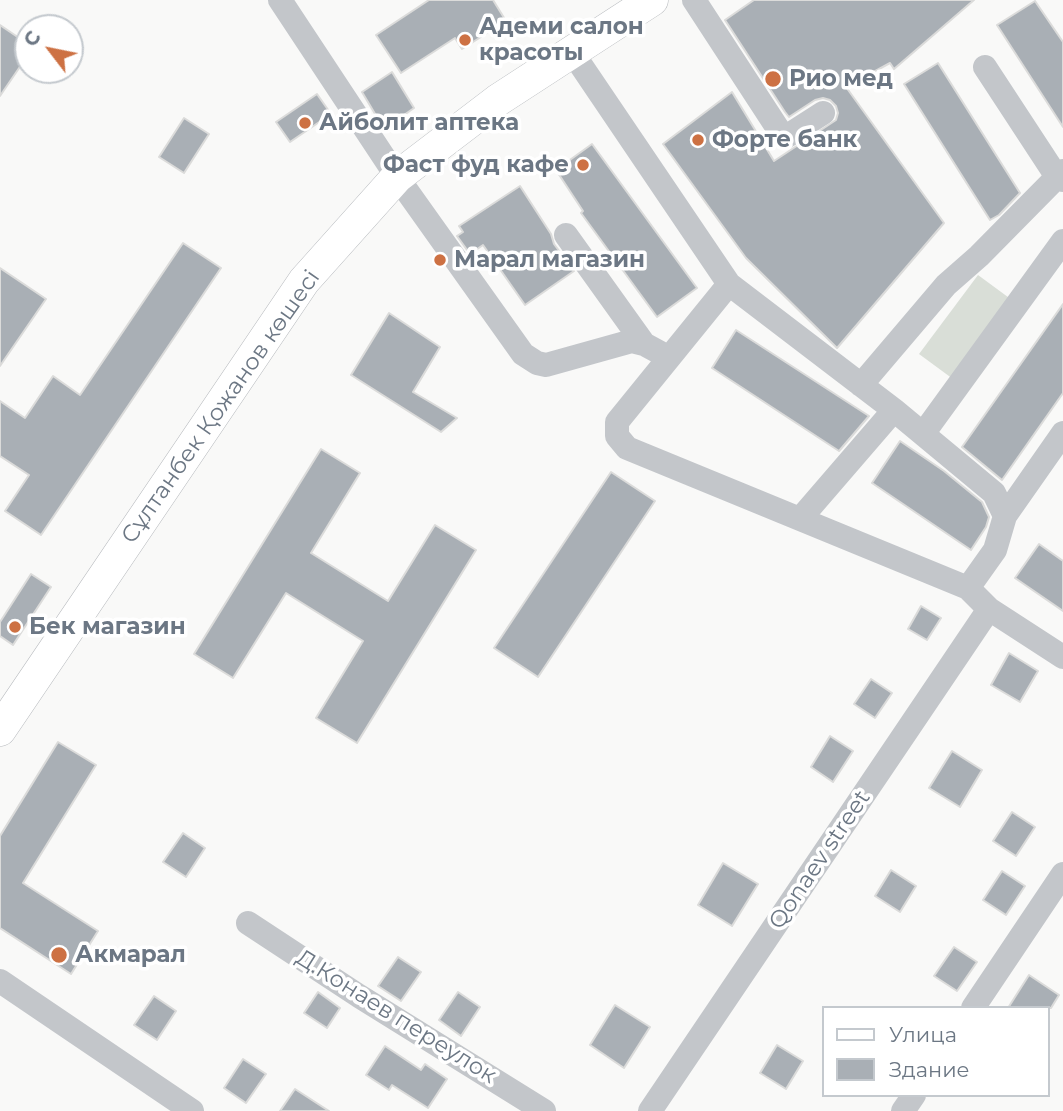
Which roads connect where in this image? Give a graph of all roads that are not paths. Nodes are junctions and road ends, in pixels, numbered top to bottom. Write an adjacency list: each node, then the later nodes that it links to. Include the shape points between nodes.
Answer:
1 (280, 0): 8 (street)
2 (652, 0): 4 (main road, Сұлтанбек Қожанов көшесі)
3 (694, 0): 6 (street, via 784,138)
4 (572, 52): 8 (main road, Сұлтанбек Қожанов көшесі, via 498,100); 11 (street)
5 (985, 67): 7 (street)
6 (823, 113)
7 (1061, 176): 14 (street, via 946,285)
8 (397, 177): 12 (street, via 523,354 546,365 632,341); 23 (main road, Сұлтанбек Қожанов көшесі, via 304,281)
9 (566, 235): 12 (street)
10 (1063, 241): 17 (street)
11 (729, 284): 13 (street); 14 (street)
12 (644, 344): 13 (street)
13 (668, 358): 19 (street, via 617,422 617,436 627,447)
14 (861, 385): 15 (street)
15 (894, 410): 17 (street); 19 (street)
16 (1063, 433): 18 (street)
17 (923, 434): 18 (street, via 994,493)
18 (1005, 516): 20 (street, via 995,550)
19 (800, 519): 20 (street)
20 (968, 588): 21 (street)
21 (989, 610): 22 (street); 30 (street, Qonaev street)
22 (1063, 657)
23 (0, 730)
24 (1063, 874): 27 (street)
25 (247, 923): 29 (street, Д.Конаев переулок)
26 (0, 981): 28 (street)
27 (974, 1006)
28 (192, 1111)
29 (544, 1111)
30 (650, 1111)

